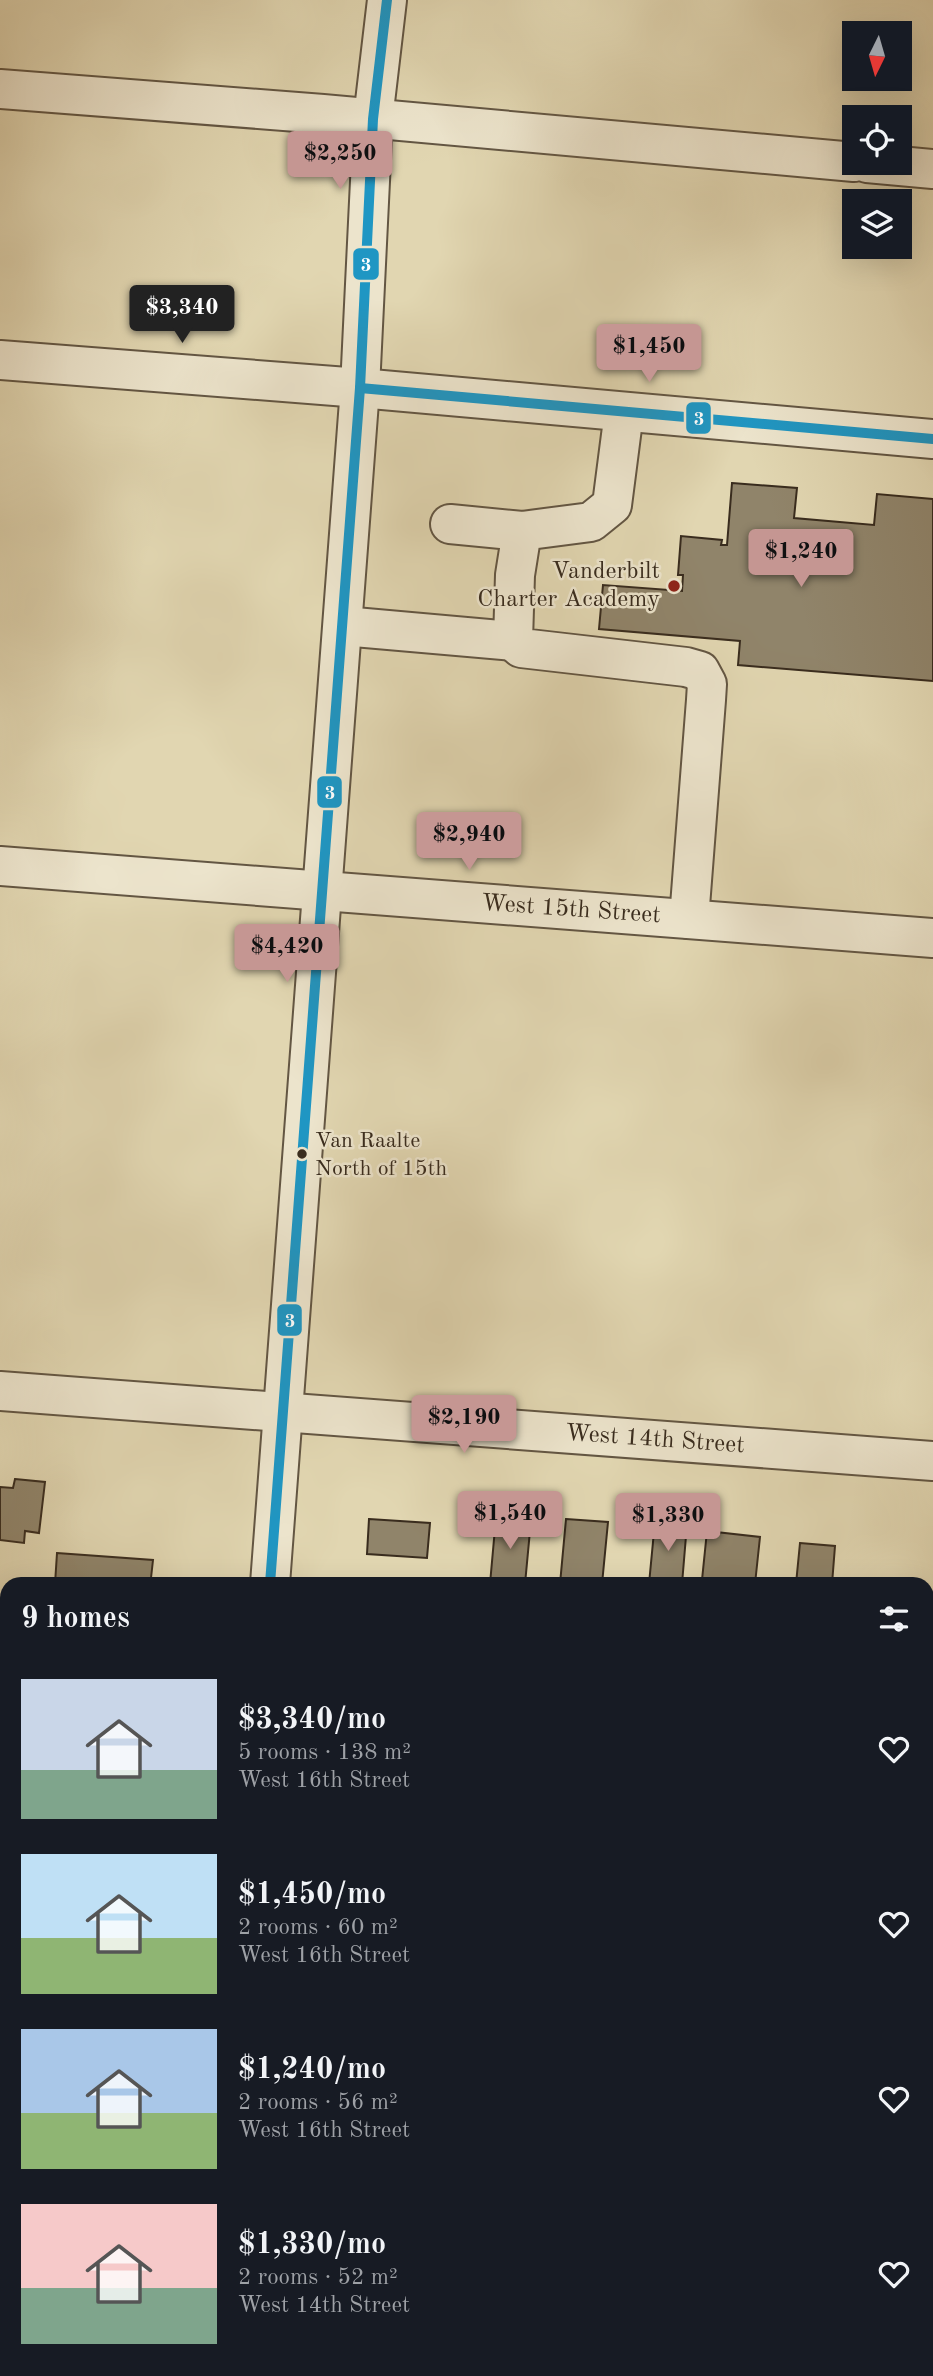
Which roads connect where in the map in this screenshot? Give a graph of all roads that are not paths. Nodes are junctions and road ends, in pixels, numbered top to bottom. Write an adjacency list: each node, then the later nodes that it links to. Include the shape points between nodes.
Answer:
1 (387, 0): 3 (street)
2 (0, 89): 3 (street)
3 (373, 119): 4 (street); 8 (street)
4 (842, 161)
5 (912, 167): 6 (street)
6 (933, 169)
7 (0, 360): 8 (street)
8 (360, 388): 9 (street); 13 (street)
9 (624, 412): 10 (street); 12 (street, via 612,505 591,522)
10 (933, 439)
11 (450, 524): 12 (street)
12 (522, 531): 14 (street)
13 (343, 626): 14 (street); 16 (street)
14 (513, 641): 17 (street, via 521,648 700,671 707,684)
15 (0, 866): 16 (street, West 15th Street)
16 (324, 891): 17 (street, West 15th Street); 20 (street)
17 (689, 919): 18 (street, West 15th Street)
18 (933, 938)
19 (0, 1391): 20 (street, West 14th Street)
20 (284, 1412): 21 (street, West 14th Street); 22 (street)
21 (933, 1461)
22 (271, 1577)

